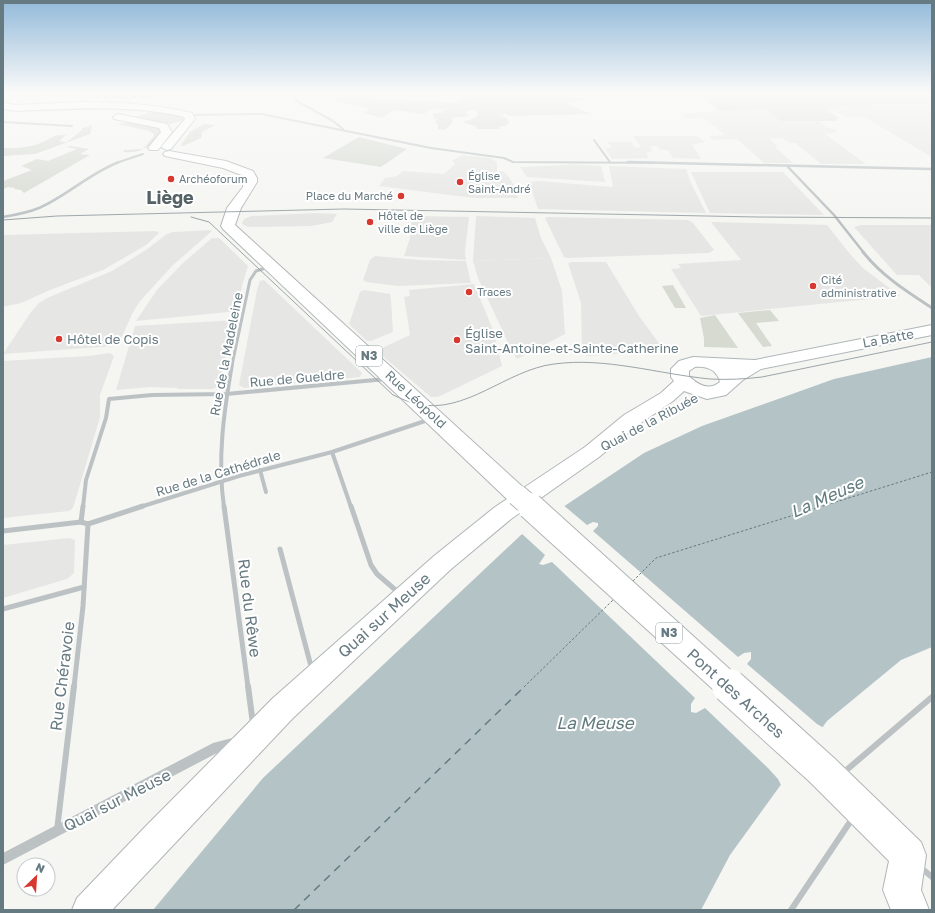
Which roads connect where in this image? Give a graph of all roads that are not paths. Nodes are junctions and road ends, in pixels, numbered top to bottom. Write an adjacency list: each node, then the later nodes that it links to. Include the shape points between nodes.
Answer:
1 (165, 135): 5 (main road, N3)
2 (178, 135): 6 (main road)
3 (370, 135): 8 (street, via 431,148 504,158 513,162)
4 (594, 140): 8 (street)
5 (154, 148): 6 (main road, N3); 7 (main road, N3)
6 (168, 151): 7 (main road, N3, via 154,158 145,157); 12 (main road, Rue Léopold / N3, via 226,165 249,174 251,182 235,206 228,226)
7 (143, 154): 11 (street, via 96,172 39,209)
8 (610, 162): 9 (street)
9 (788, 167): 10 (street); 13 (street, via 841,223 876,268)
10 (932, 169)
11 (3, 217)
12 (271, 266): 17 (main road, Rue Léopold / N3); 21 (street, Rue de la Madeleine, via 256,271 250,280)
13 (932, 308)
14 (932, 330): 16 (main road, La Batte)
15 (711, 364): 16 (main road); 18 (main road, via 698,362 682,366 679,374); 19 (main road, via 726,374)
16 (755, 365): 19 (main road)
17 (393, 378): 21 (street, Rue de Gueldre); 22 (main road, Rue Léopold / N3)
18 (683, 382): 20 (main road, via 693,389); 24 (main road, Quai de la Ribuée, via 668,397 631,420)
19 (729, 382): 20 (main road, Quai de la Ribuée, via 725,389)
20 (707, 392): 24 (main road, Quai de la Ribuée, via 688,399 642,428)
21 (226, 394): 26 (street, Rue de la Madeleine); 29 (street, Rue de Gueldre, via 152,395 108,399 106,418 86,480)
22 (436, 418): 23 (street, Rue de la Cathédrale); 28 (main road, Rue Léopold / N3)
23 (332, 452): 25 (street, Rue de la Cathédrale); 34 (street, via 371,565 377,574)
24 (592, 452): 28 (main road, Quai de la Ribuée)
25 (260, 470): 26 (street, Rue de la Cathédrale); 27 (street)
26 (221, 482): 30 (street, Rue de la Cathédrale); 38 (street, Rue du Rêwe)
27 (266, 492)
28 (515, 493): 34 (main road, Quai sur Meuse); 39 (main road, Pont des Arches / N3, bridge)
29 (81, 522): 30 (street); 31 (street)
30 (88, 524): 33 (street, Rue Chéravoie)
31 (3, 532)
32 (280, 549): 36 (street)
33 (84, 588): 35 (street); 41 (street, Rue Chéravoie)
34 (404, 597): 36 (main road, Quai sur Meuse)
35 (3, 609)
36 (314, 679): 38 (main road, Quai sur Meuse)
37 (932, 697): 39 (street)
38 (255, 737): 41 (street, Quai sur Meuse, via 217,748); 44 (main road, Quai sur Meuse)
39 (828, 776): 40 (main road, Pont des Arches)
40 (859, 809): 43 (main road, Pont des Arches); 45 (street)
41 (57, 831): 42 (street, Quai sur Meuse)
42 (3, 859)
43 (920, 866): 46 (main road, via 902,890)
44 (90, 910)
45 (791, 910)
46 (910, 910)

